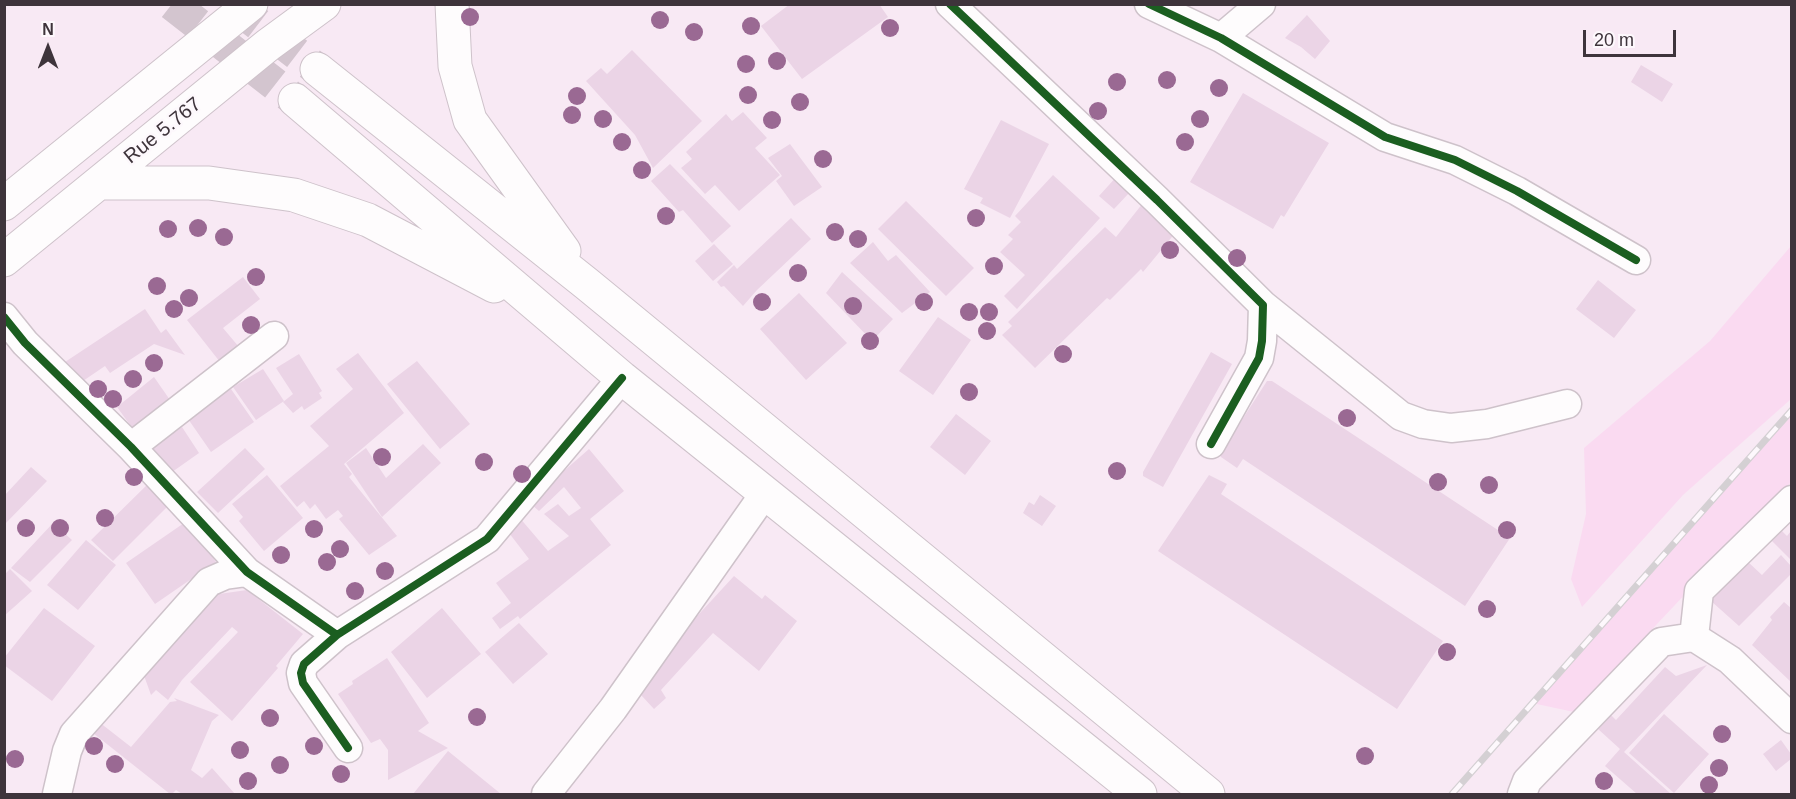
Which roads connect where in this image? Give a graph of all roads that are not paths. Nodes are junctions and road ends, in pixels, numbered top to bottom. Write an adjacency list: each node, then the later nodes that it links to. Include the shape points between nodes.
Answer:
1 (251, 4): 11 (highway)
2 (324, 4): 10 (highway, Rue 5.767)
3 (452, 4): 14 (highway, via 455,66 470,120)
4 (950, 4): 15 (street)
5 (1149, 4): 7 (street)
6 (1261, 4): 7 (street)
7 (1221, 38): 13 (street, via 1385,137 1455,160)
8 (317, 69): 14 (highway)
9 (295, 100): 17 (highway)
10 (100, 183): 12 (highway, Rue 5.767); 17 (highway, via 209,183 294,195 368,220)
11 (12, 192)
12 (4, 260)
13 (1636, 260)
14 (587, 284): 33 (highway)
15 (1263, 305): 20 (street, via 1401,416 1423,424 1451,428 1487,424); 21 (street, via 1259,358)
16 (4, 316): 22 (street, via 25,343)
17 (551, 316): 19 (highway)
18 (274, 336): 22 (street)
19 (622, 378): 23 (highway); 26 (street, via 487,539)
20 (1567, 404)
21 (1211, 444)
22 (131, 447): 25 (street)
23 (765, 493): 31 (street, via 613,709); 32 (highway)
24 (1791, 500): 27 (street, via 1699,591)
25 (247, 572): 26 (street); 30 (street, via 209,582 74,734)
26 (337, 635): 29 (street, via 304,664 301,673 303,683)
27 (1694, 638): 28 (street, via 1730,660); 34 (street, via 1662,642 1527,781)
28 (1791, 719)
29 (348, 748)
30 (57, 795)
31 (546, 795)
32 (1140, 795)
33 (1208, 795)
34 (1522, 795)

